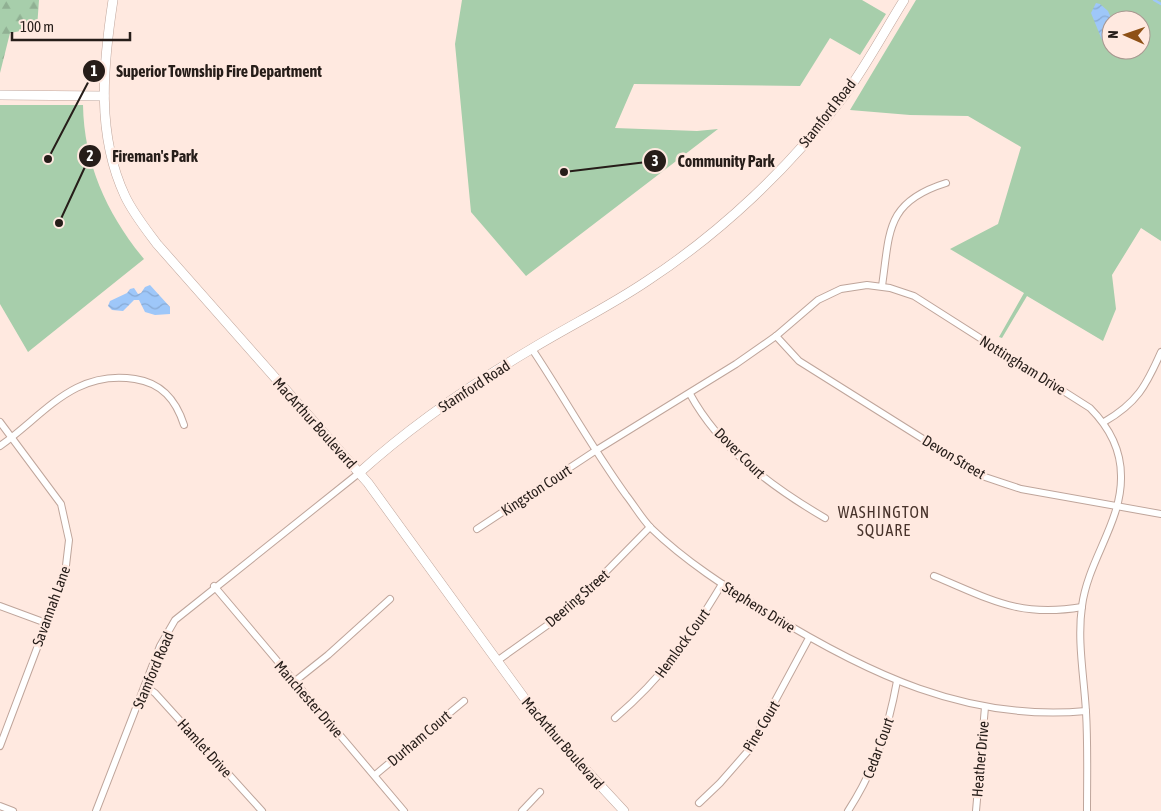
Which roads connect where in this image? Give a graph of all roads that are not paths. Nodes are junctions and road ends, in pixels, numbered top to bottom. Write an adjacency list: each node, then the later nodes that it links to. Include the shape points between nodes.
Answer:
1 (113, 0): 4 (street, MacArthur Boulevard)
2 (904, 0): 8 (street, Stamford Road, via 842,97 767,183 700,243 649,280)
3 (0, 95): 4 (street)
4 (104, 96): 17 (street, MacArthur Boulevard, via 111,157 138,219)
5 (946, 183): 6 (street, via 916,195 904,205 887,242)
6 (882, 286): 7 (street, Nottingham Drive, via 858,286 831,293 809,306); 12 (street, Nottingham Drive, via 928,304 1078,399)
7 (776, 336): 10 (street, Nottingham Drive); 18 (street, Devon Street, via 799,361 982,476 1021,489)
8 (532, 349): 16 (street, Stephens Drive); 17 (street, Stamford Road, via 421,421)
9 (1161, 352): 12 (street, via 1138,396 1127,408)
10 (690, 394): 16 (street, Nottingham Drive); 20 (street, Dover Court, via 710,424 748,466)
11 (0, 422): 14 (street, Savannah Lane)
12 (1104, 422): 18 (street, Nottingham Drive, via 1121,464)
13 (184, 425): 14 (street, via 179,410 162,389 141,380 101,378 78,386)
14 (11, 436): 15 (street); 29 (street, Savannah Lane, via 53,491 67,524 68,557)
15 (0, 446)
16 (595, 451): 21 (street, Stephens Drive); 22 (street, Kingston Court)
17 (359, 473): 25 (street, Stamford Road); 31 (street, MacArthur Boulevard)
18 (1119, 505): 19 (street, Devon Street); 28 (street, Nottingham Drive, via 1095,558)
19 (1161, 514)
20 (825, 518)
21 (650, 527): 24 (street, Stephens Drive); 31 (street, Deering Street, via 581,597)
22 (477, 529)
23 (934, 576): 28 (street, via 997,603 1022,609)
24 (722, 584): 30 (street, Stephens Drive); 38 (street, Hemlock Court, via 667,667)
25 (214, 586): 33 (street, Manchester Drive); 34 (street, Stamford Road, via 175,620 160,646)
26 (390, 599): 33 (street)
27 (0, 606): 29 (street)
28 (1082, 607): 37 (street, Nottingham Drive, via 1081,667)
29 (46, 623): 39 (street, Savannah Lane)
30 (809, 638): 32 (street, Stephens Drive); 42 (street, Pine Court, via 748,751)
31 (498, 661): 49 (street, MacArthur Boulevard, via 530,706)
32 (897, 681): 36 (street, Stephens Drive); 50 (street, Cedar Court, via 877,759)
33 (294, 682): 40 (street, Manchester Drive)
34 (146, 686): 45 (street, Stamford Road); 46 (street, Hamlet Drive)
35 (464, 701): 40 (street, Durham Court)
36 (985, 708): 37 (street, Stephens Drive, via 1061,713); 51 (street, Heather Drive)
37 (1086, 711): 52 (street, Nottingham Drive)
38 (615, 718)
39 (0, 746)
40 (374, 775): 47 (street, Manchester Drive)
41 (540, 792): 48 (street)
42 (699, 803)
43 (0, 806): 44 (street)
44 (13, 811)
45 (96, 811)
46 (262, 811)
47 (404, 811)
48 (522, 811)
49 (624, 811)
50 (848, 811)
51 (976, 811)
52 (1087, 811)

